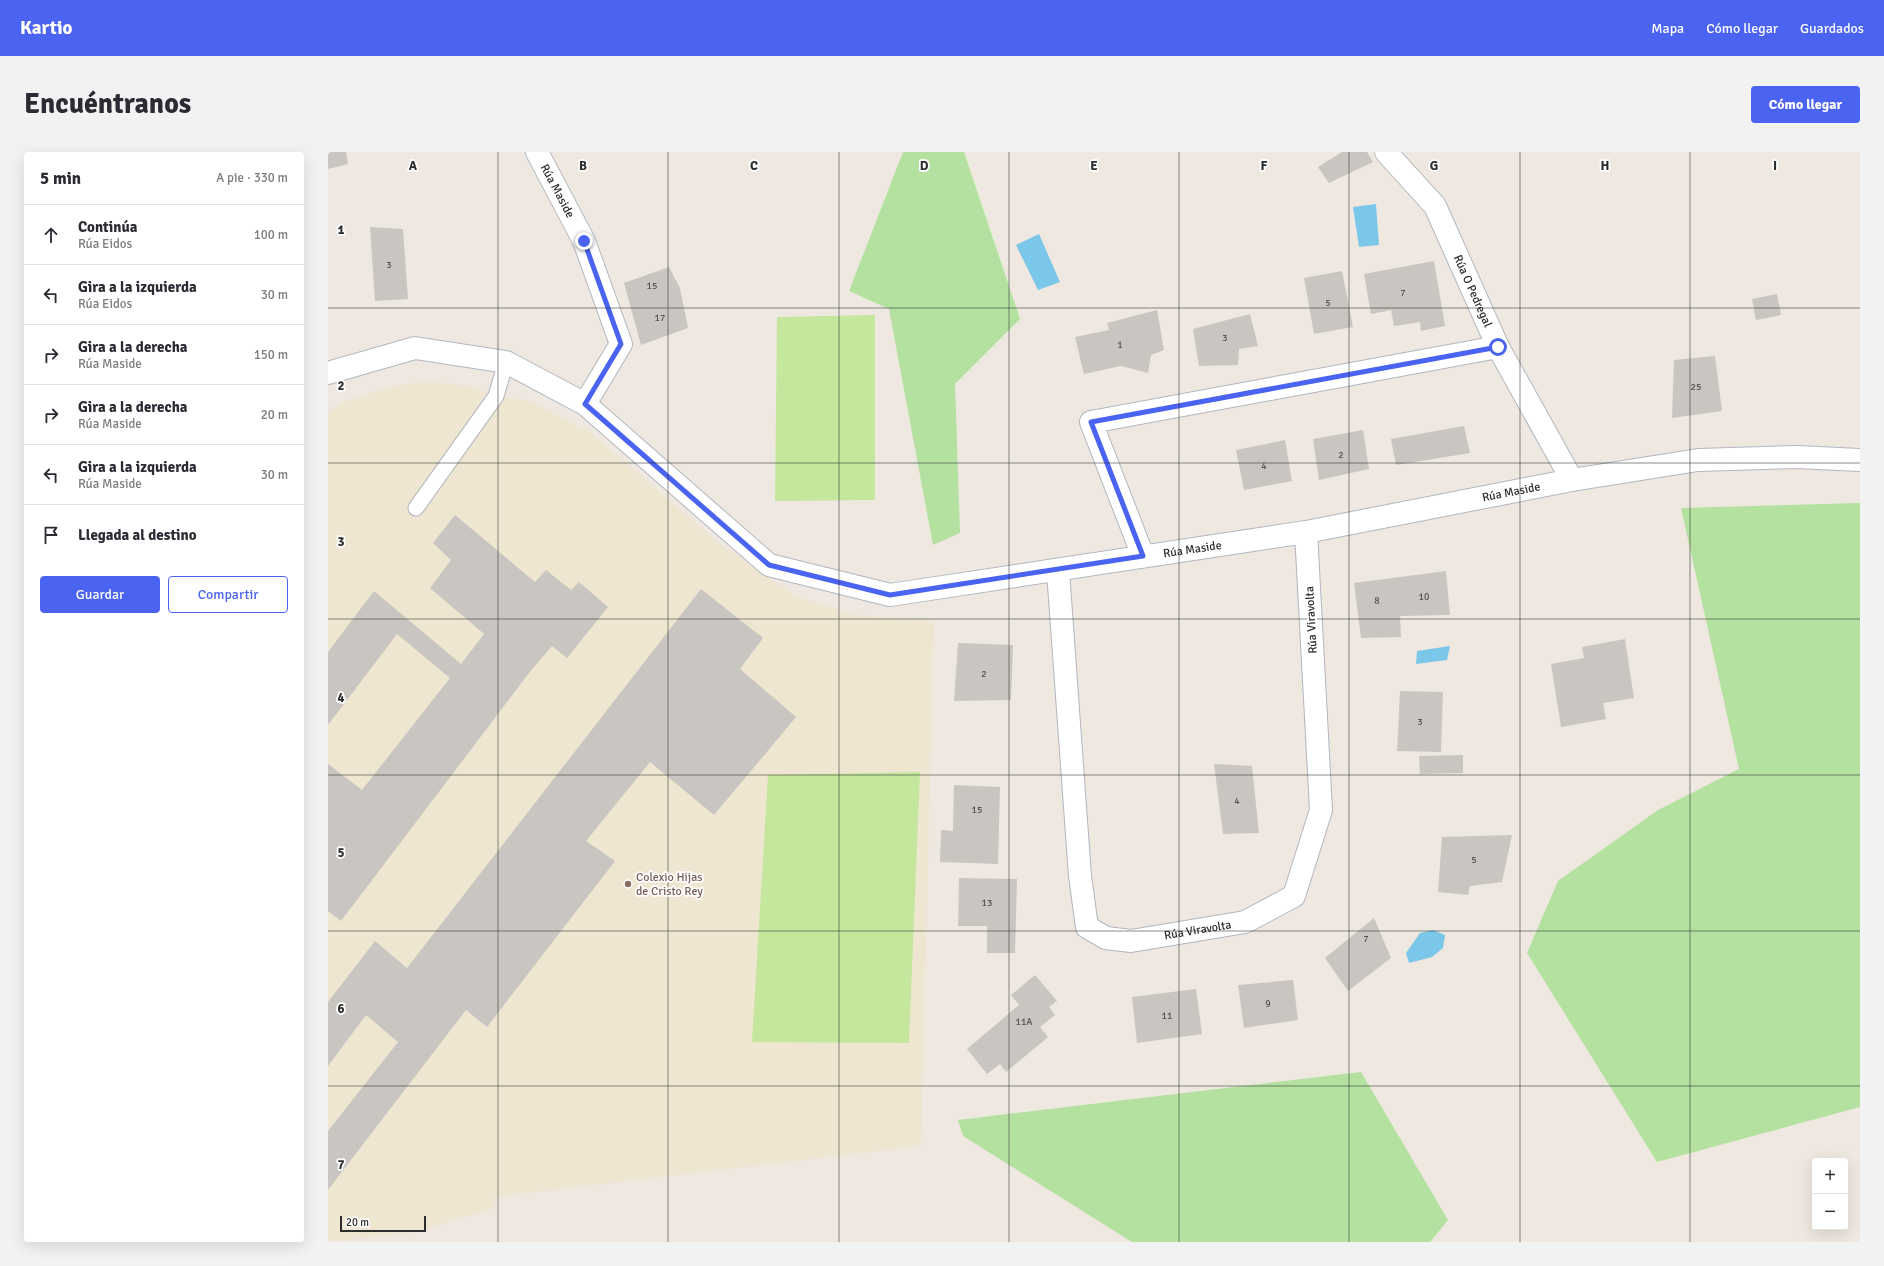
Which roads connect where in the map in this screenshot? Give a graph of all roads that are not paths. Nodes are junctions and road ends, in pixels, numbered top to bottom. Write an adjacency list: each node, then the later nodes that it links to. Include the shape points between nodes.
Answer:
1 (537, 152): 6 (street, Rúa Maside, via 584,241 621,344)
2 (1386, 152): 3 (street, Rúa O Pedregal, via 1435,206)
3 (1498, 347): 8 (street, Rúa O Pedregal); 11 (street, via 1091,422)
4 (506, 362): 5 (street, Rúa Maside, via 415,348); 6 (street, Rúa Maside); 9 (lane, via 496,396)
5 (328, 374)
6 (585, 404): 12 (street, Rúa Maside, via 769,565 890,595)
7 (1860, 460): 8 (street, Rúa Maside, via 1797,457 1698,460)
8 (1572, 480): 10 (street, Rúa Maside)
9 (416, 508)
10 (1306, 532): 11 (street, Rúa Maside); 12 (street, Rúa Viravolta, via 1321,810 1294,896 1245,922 1131,941 1106,938 1087,927 1080,876)
11 (1143, 556): 12 (street, Rúa Maside)
12 (1058, 571)

